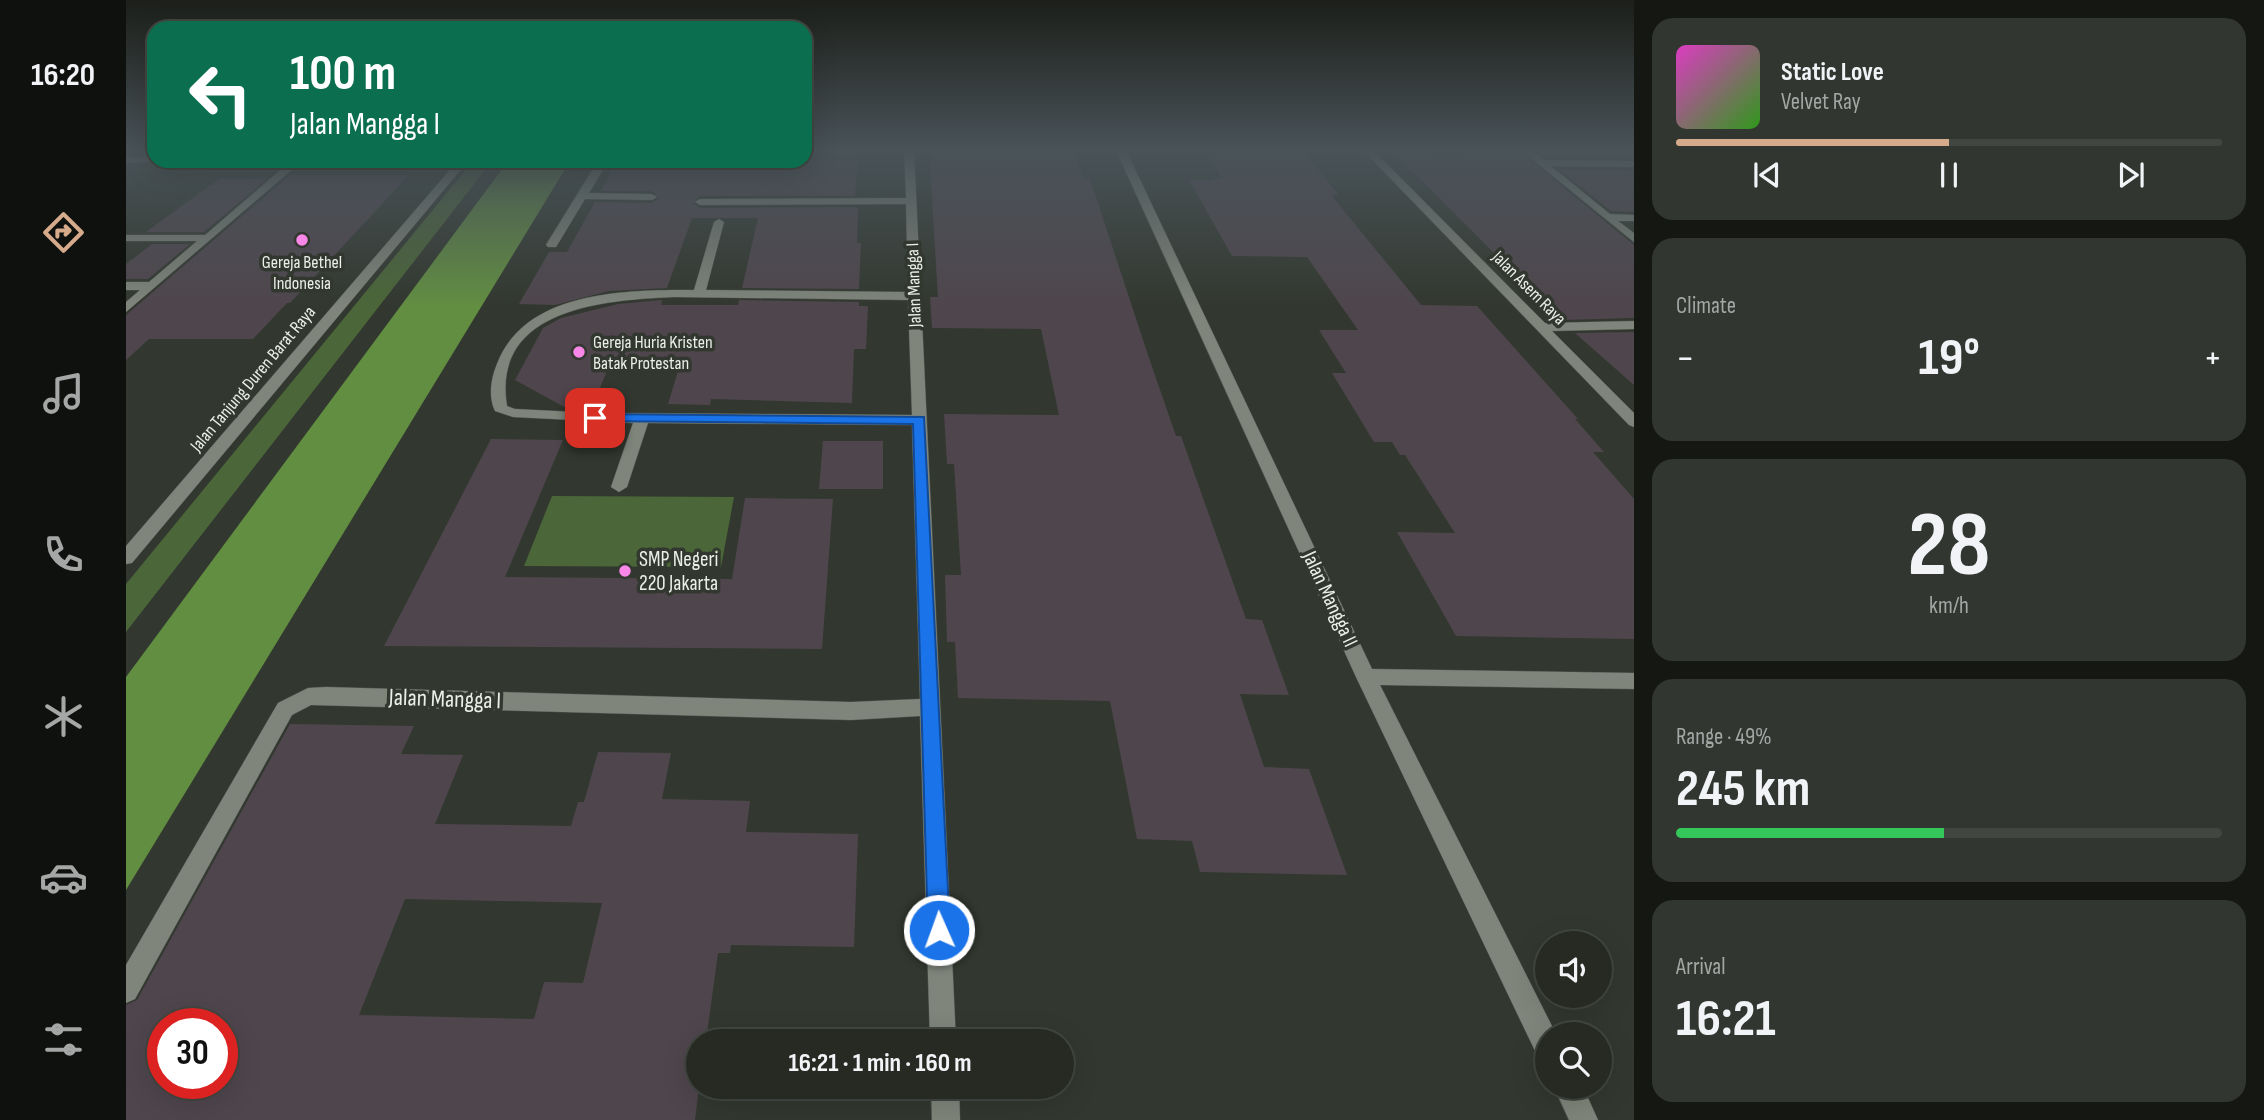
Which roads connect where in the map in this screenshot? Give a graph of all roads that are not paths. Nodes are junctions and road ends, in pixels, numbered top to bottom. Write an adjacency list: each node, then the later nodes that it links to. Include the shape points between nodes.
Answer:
1 (249, 202): 12 (street)
2 (428, 202): 26 (street, Jalan Tanjung Duren Barat Raya)
3 (578, 202): 14 (street)
4 (911, 202): 18 (street, Jalan Mangga I)
5 (1145, 202): 27 (street, Jalan Mangga II)
6 (1420, 202): 21 (street, Jalan Asem Raya)
7 (1589, 202): 8 (street)
8 (1607, 217): 9 (street); 13 (street)
9 (1634, 218)
10 (719, 222): 17 (street)
11 (126, 238): 12 (street)
12 (207, 238): 16 (street)
13 (1634, 239)
14 (552, 245)
15 (126, 286): 16 (street)
16 (151, 286): 19 (street)
17 (699, 293): 18 (street); 22 (street, via 613,299 546,315 525,330 499,374 500,408 513,413)
18 (914, 296): 23 (street, Jalan Mangga I)
19 (126, 308)
20 (1634, 325): 21 (street)
21 (1543, 327): 24 (street, Jalan Asem Raya)
22 (642, 419): 23 (street); 25 (street)
23 (919, 420): 29 (street, Jalan Mangga I)
24 (1634, 422)
25 (619, 487)
26 (126, 558)
27 (1366, 677): 28 (street); 31 (street, Jalan Mangga II)
28 (1634, 681)
29 (930, 707): 30 (street, Jalan Mangga I, via 851,711 308,697 285,709); 32 (street, Jalan Mangga I)
30 (126, 990)
31 (1536, 1022)
32 (943, 1029)
33 (945, 1099): 35 (street)
34 (1574, 1099): 36 (street)
35 (946, 1120)
36 (1584, 1120)

